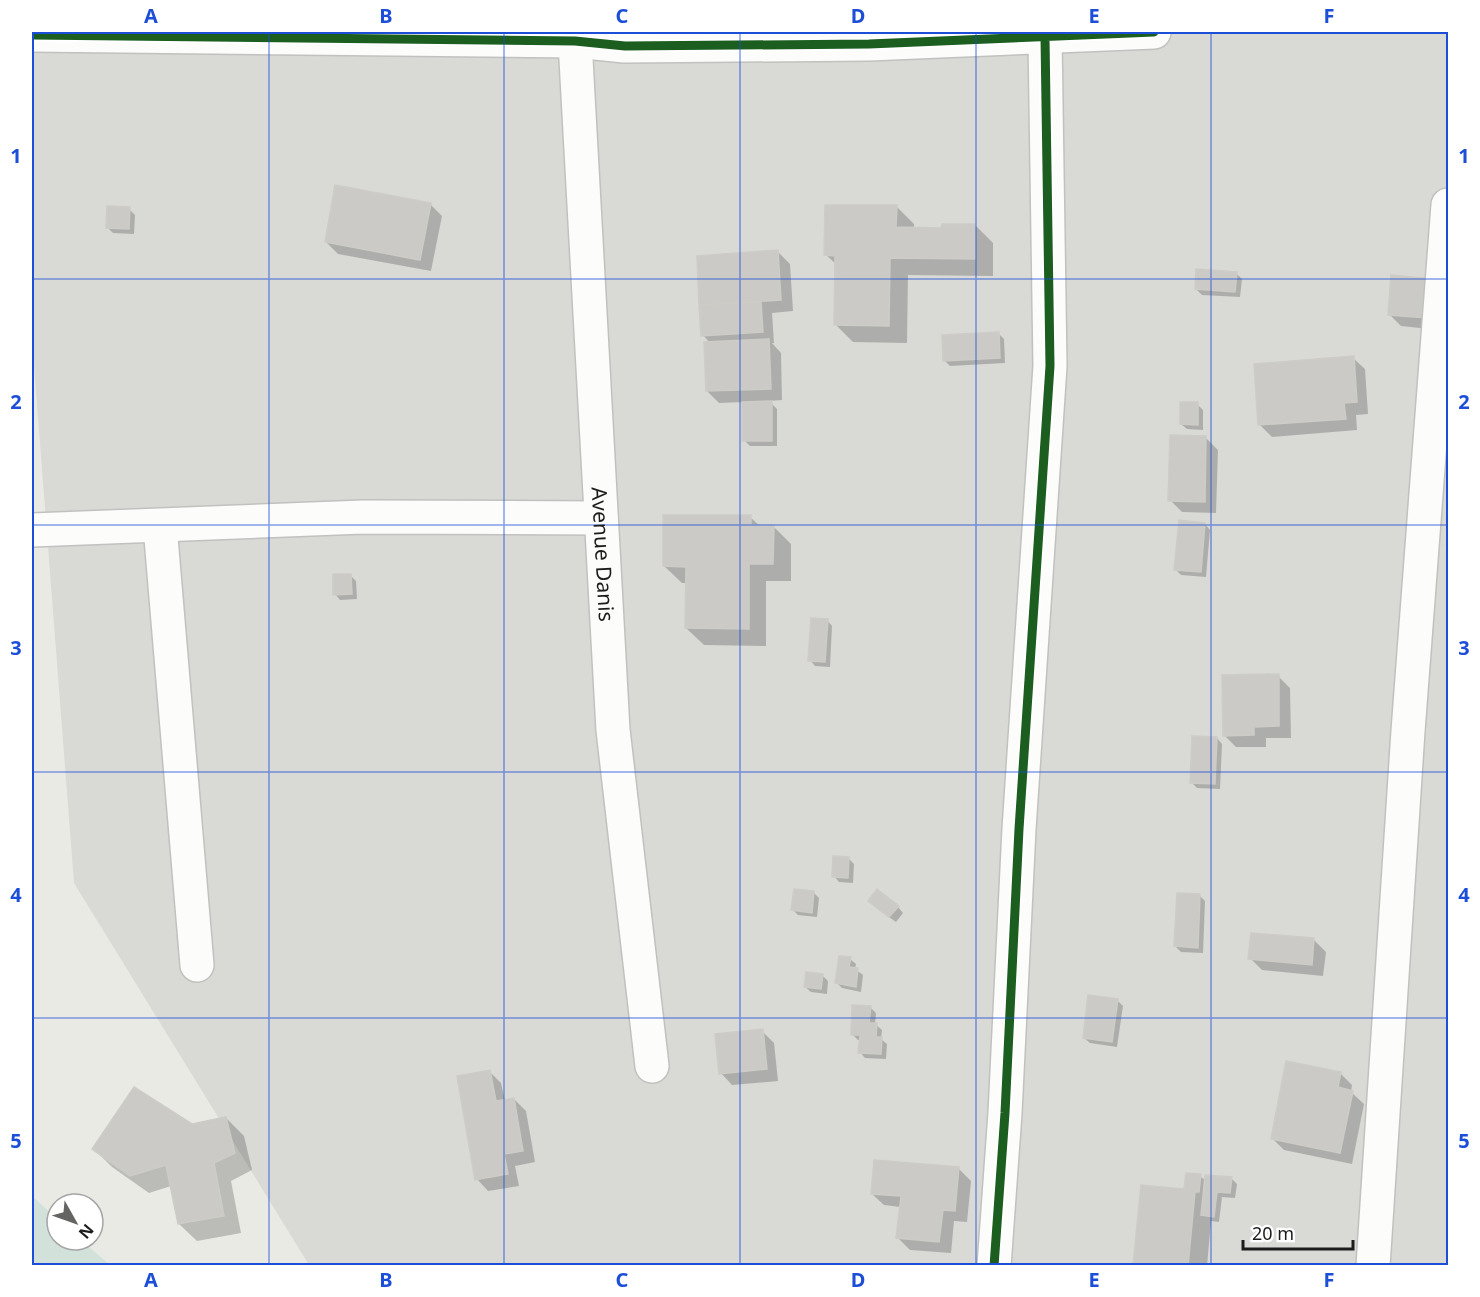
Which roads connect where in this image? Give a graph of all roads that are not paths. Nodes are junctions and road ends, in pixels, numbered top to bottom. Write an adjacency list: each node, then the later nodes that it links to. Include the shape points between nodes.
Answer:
1 (1154, 32): 3 (street)
2 (32, 35): 4 (street)
3 (1044, 38): 4 (street, via 687,46); 11 (street, via 1050,366)
4 (575, 41): 6 (street, Avenue Danis)
5 (1449, 205): 12 (street, via 1407,743)
6 (601, 518): 7 (street, via 363,517); 10 (street, Avenue Danis, via 613,730)
7 (160, 526): 8 (street); 9 (street)
8 (32, 530)
9 (197, 965)
10 (652, 1066)
11 (994, 1266)
12 (1373, 1266)

